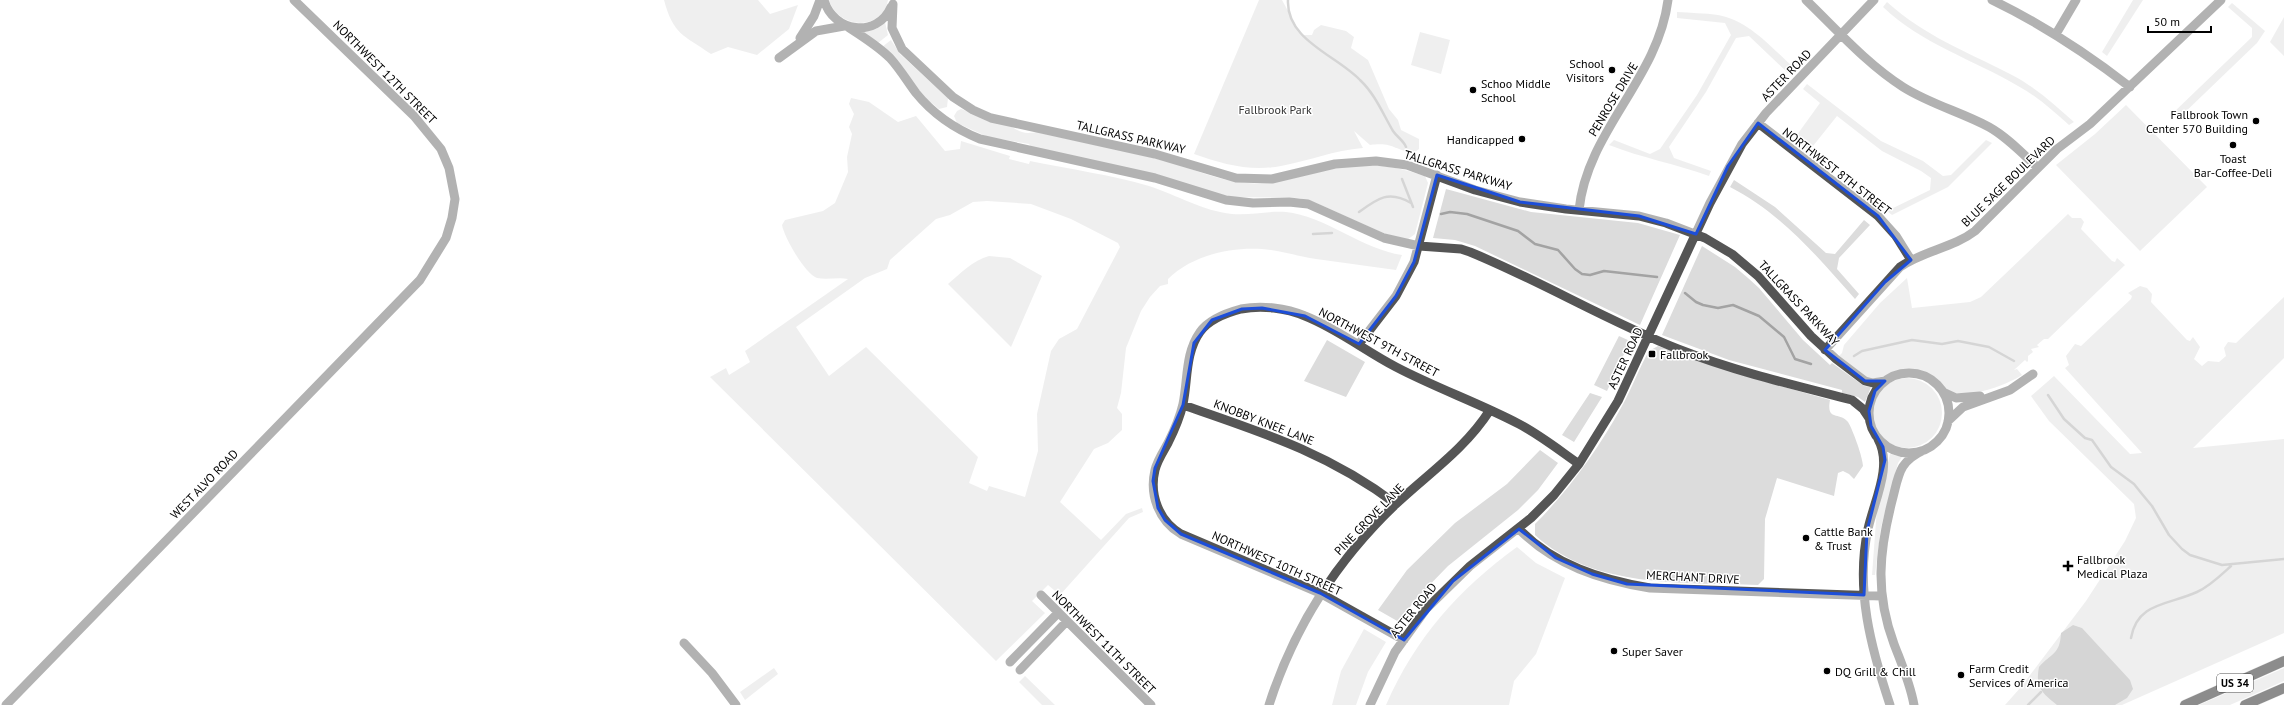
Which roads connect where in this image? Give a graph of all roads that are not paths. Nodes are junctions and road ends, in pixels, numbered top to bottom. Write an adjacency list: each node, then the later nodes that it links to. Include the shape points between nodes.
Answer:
1 (294, 0): 24 (street, NORTHWEST 12TH STREET, via 414,116 441,149 449,168 455,199 452,218 446,238)
2 (820, 0): 14 (street, via 814,16)
3 (824, 0): 11 (street, via 833,18)
4 (1668, 0): 20 (street, PENROSE DRIVE, via 1664,22 1650,60 1593,156 1582,188)
5 (1806, 0): 12 (street)
6 (1874, 0): 12 (street, ASTER ROAD)
7 (1992, 0): 13 (street)
8 (2076, 0): 13 (street)
9 (2221, 0): 16 (street, BLUE SAGE BOULEVARD)
10 (893, 2): 11 (street, via 886,16 874,25 860,28); 19 (street, TALLGRASS PARKWAY, via 892,28 894,37 902,49 953,97 991,118 1155,154 1236,178 1272,179 1335,164 1361,161 1407,165)
11 (846, 26): 14 (street, via 816,31); 22 (street, via 890,59 933,111 960,130 980,139 1155,178 1226,200 1308,204 1373,234)
12 (1842, 34): 17 (street, ASTER ROAD); 18 (street, via 1902,87 1989,127)
13 (2056, 34): 16 (street)
14 (796, 44): 15 (street)
15 (779, 58)
16 (2130, 87): 18 (street, BLUE SAGE BOULEVARD)
17 (1758, 123): 21 (street, ASTER ROAD, via 1728,166); 23 (street, NORTHWEST 8TH STREET, via 1875,214 1896,236)
18 (2038, 168): 23 (street, BLUE SAGE BOULEVARD, via 1970,235)
19 (1437, 175): 20 (street, TALLGRASS PARKWAY, via 1475,190 1520,202); 22 (street)
20 (1579, 210): 21 (street, TALLGRASS PARKWAY, via 1653,219)
21 (1696, 234): 25 (street, ASTER ROAD); 27 (street, TALLGRASS PARKWAY, via 1721,247 1746,265)
22 (1419, 246): 25 (street, via 1470,252); 26 (street, via 1414,262 1396,296)
23 (1911, 260): 27 (street, BLUE SAGE BOULEVARD, via 1885,282)
24 (420, 280): 54 (street, WEST ALVO ROAD)
25 (1649, 336): 34 (street, via 1735,369 1852,400 1863,408); 38 (street, ASTER ROAD, via 1618,401)
26 (1359, 344): 32 (street, NORTHWEST 9TH STREET, via 1319,322 1287,310 1242,309 1223,315 1206,326 1194,343 1189,356); 33 (street, NORTHWEST 9TH STREET, via 1394,366)
27 (1825, 350): 29 (street, TALLGRASS PARKWAY, via 1865,380 1873,383)
28 (2033, 374): 31 (street)
29 (1885, 381): 30 (street, via 1906,373 1920,375 1933,381); 34 (street, via 1872,397)
30 (1943, 392): 31 (street, via 1962,398); 35 (street, via 1948,407)
31 (2002, 394): 35 (street, via 1963,407)
32 (1183, 405): 39 (street, NORTHWEST 9TH STREET, via 1175,428 1155,468); 40 (street, KNOBBY KNEE LANE, via 1287,441 1362,479)
33 (1490, 410): 38 (street, NORTHWEST 9TH STREET, via 1537,435); 40 (street, PINE GROVE LANE, via 1460,449)
34 (1869, 418): 36 (street)
35 (1947, 423): 37 (street, via 1936,442)
36 (1878, 439): 37 (street, via 1889,448 1903,452); 44 (street, via 1883,447 1885,460 1868,531)
37 (1924, 450): 45 (street, via 1906,461 1899,477 1883,536)
38 (1579, 464): 41 (street, ASTER ROAD, via 1543,506)
39 (1154, 496): 42 (street, NORTHWEST 10TH STREET, via 1165,520 1181,534)
40 (1396, 504): 42 (street, PINE GROVE LANE, via 1358,544)
41 (1519, 529): 44 (street, MERCHANT DRIVE, via 1556,558 1592,574 1627,584 1650,588); 48 (street, ASTER ROAD, via 1453,581 1426,609)
42 (1320, 593): 48 (street, NORTHWEST 10TH STREET); 57 (street, PINE GROVE LANE, via 1294,640)
43 (1040, 595): 46 (street, NORTHWEST 11TH STREET)
44 (1864, 595): 45 (street, MERCHANT DRIVE); 59 (street, via 1871,646)
45 (1881, 596): 60 (street, via 1894,643 1907,674)
46 (1058, 613): 47 (street, NORTHWEST 11TH STREET); 51 (street)
47 (1067, 621): 52 (street); 56 (street, NORTHWEST 11TH STREET)
48 (1404, 640): 58 (street, ASTER ROAD, via 1388,664)
49 (684, 643): 55 (street, via 712,673)
50 (2284, 661): 61 (main road, US 34)
51 (1010, 662)
52 (1020, 670)
53 (2284, 688): 62 (main road, US 34)
54 (6, 705)
55 (736, 705)
56 (1151, 705)
57 (1269, 705)
58 (1370, 705)
59 (1890, 705)
60 (1914, 705)
61 (2185, 705)
62 (2245, 705)

